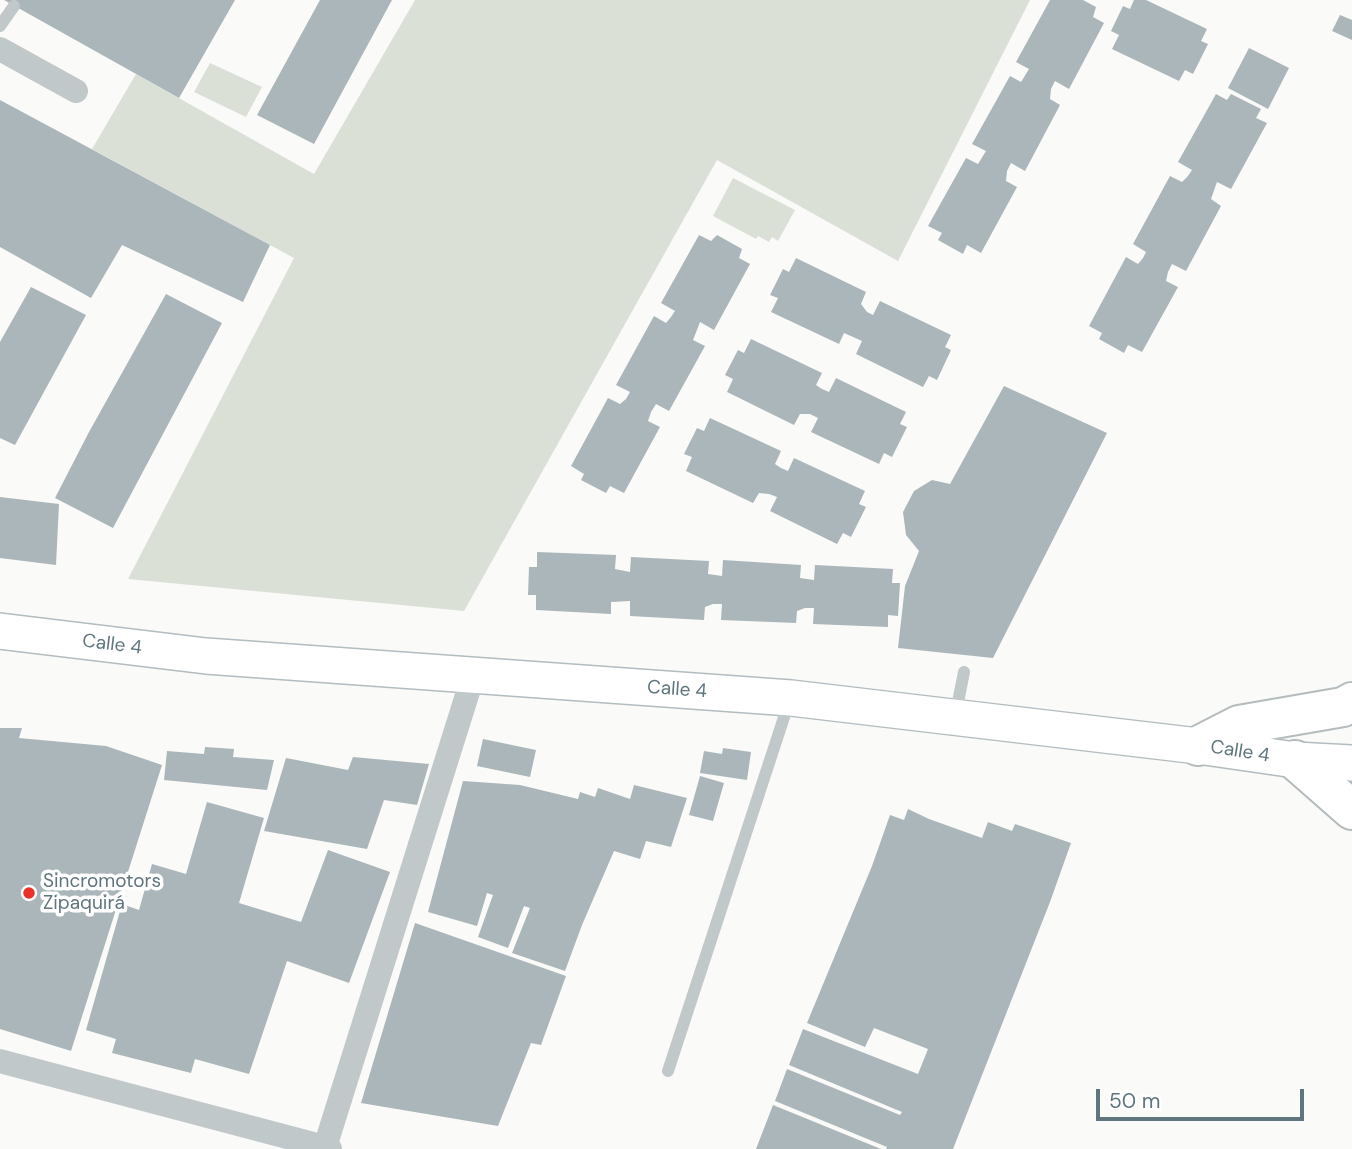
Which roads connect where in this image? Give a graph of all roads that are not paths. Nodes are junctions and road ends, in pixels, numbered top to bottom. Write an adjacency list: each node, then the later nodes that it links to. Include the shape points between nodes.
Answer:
1 (14, 6): 2 (lane)
2 (0, 26)
3 (0, 49): 4 (street)
4 (76, 91)
5 (0, 631): 7 (main road, Calle 4, via 206,656)
6 (964, 672): 10 (lane)
7 (473, 676): 8 (main road, Calle 4); 17 (street)
8 (790, 698): 10 (main road, Calle 4); 16 (lane)
9 (1352, 702): 11 (main road, via 1239,725)
10 (955, 717): 11 (main road, Calle 4)
11 (1198, 746): 12 (main road, Calle 4)
12 (1295, 760): 13 (main road, Calle 4); 14 (main road)
13 (1352, 763)
14 (1352, 810)
15 (0, 1061): 17 (street)
16 (668, 1072)
17 (328, 1148)

